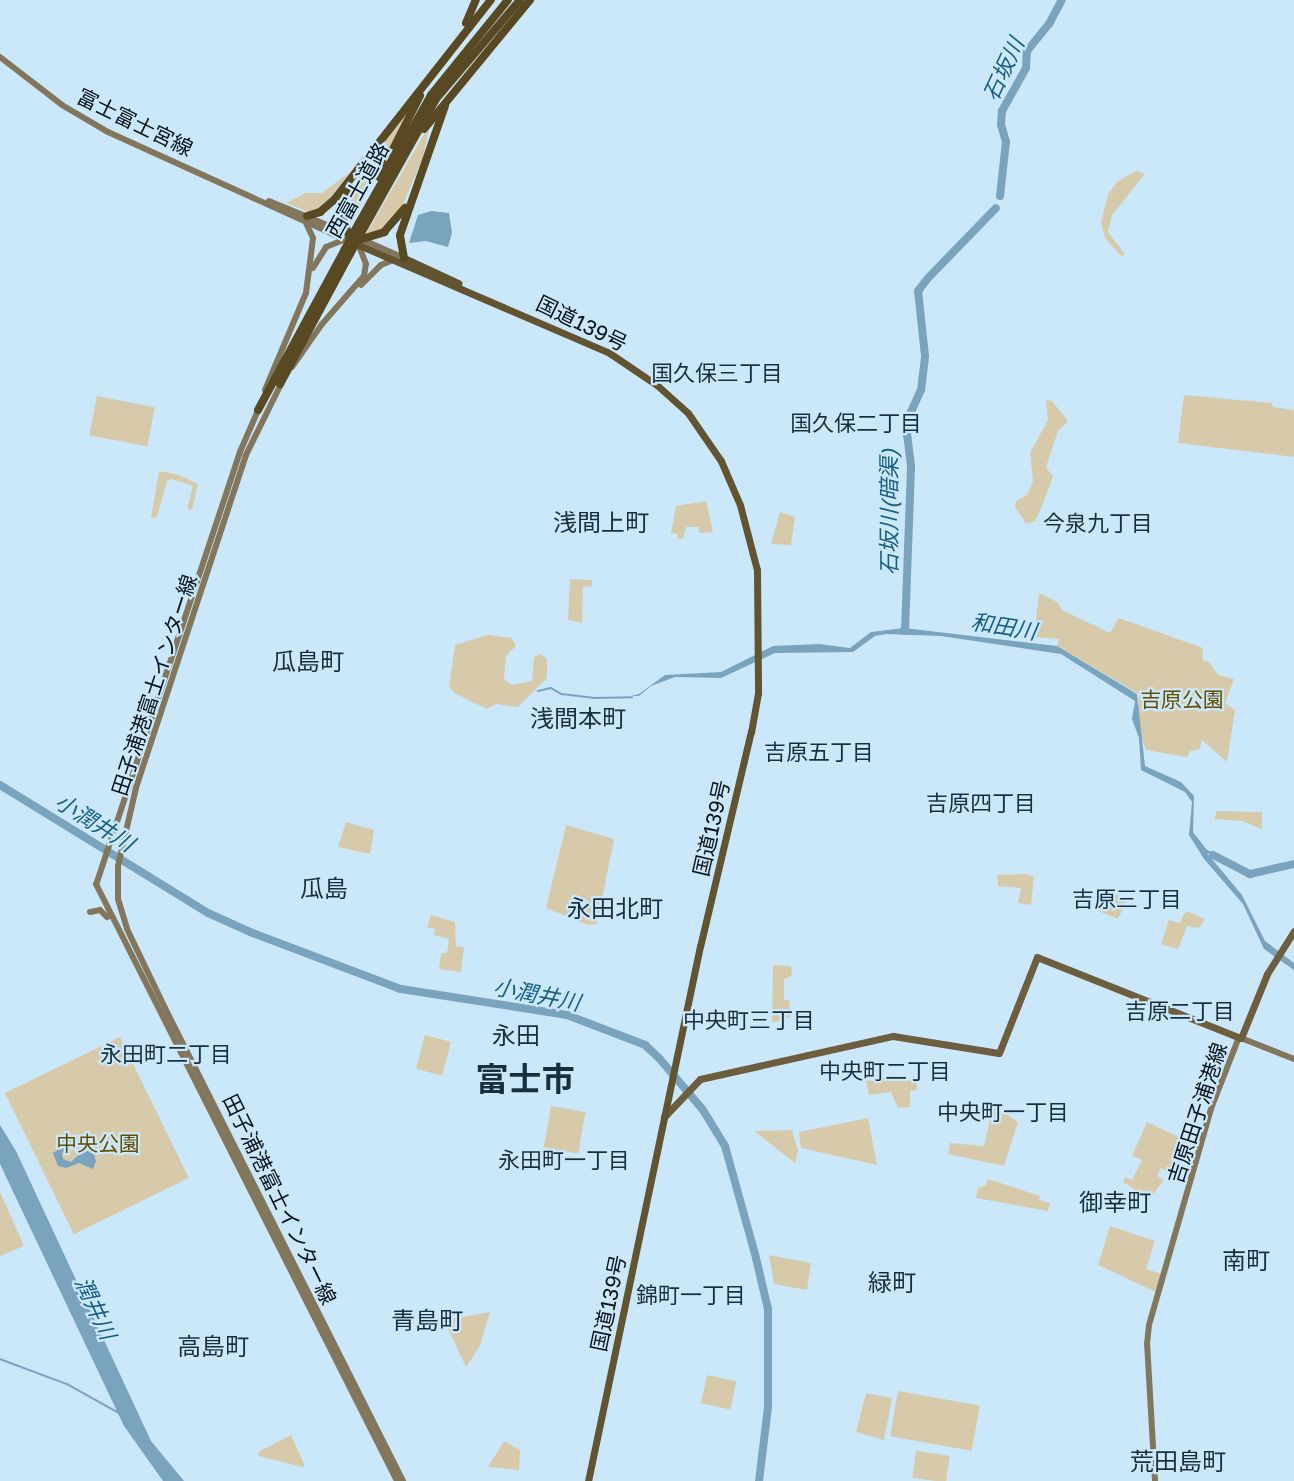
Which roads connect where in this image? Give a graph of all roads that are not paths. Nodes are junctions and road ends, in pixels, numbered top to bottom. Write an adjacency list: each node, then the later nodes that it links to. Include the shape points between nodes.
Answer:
1 (476, 0): 6 (highway)
2 (491, 0): 6 (highway)
3 (508, 0): 12 (highway, 西富士道路, via 431,95)
4 (520, 0): 12 (highway, 西富士道路, via 436,99)
5 (530, 0): 9 (highway)
6 (458, 38): 8 (highway)
7 (0, 57): 13 (main road, 富士富士宮線, via 38,88 96,125)
8 (430, 79): 10 (highway); 12 (highway)
9 (454, 90): 11 (highway, via 435,128); 12 (highway, via 425,126)
10 (354, 176): 13 (highway, via 330,205); 14 (highway, via 341,209)
11 (409, 202): 14 (highway, via 384,232); 16 (highway, via 400,235)
12 (371, 208): 15 (highway, 西富士道路, bridge)
13 (307, 219): 14 (main road, 富士富士宮線); 18 (main road, via 313,238)
14 (354, 240): 16 (main road, 富士富士宮線); 17 (highway, 国道139号); 18 (main road, via 321,252); 19 (main road, via 366,264)
15 (347, 253): 21 (highway, 西富士道路); 22 (highway, 西富士道路)
16 (404, 258): 20 (highway, 国道139号)
17 (393, 260): 19 (main road, 田子浦港富士インター線, via 381,265); 20 (highway, 国道139号)
18 (308, 284): 22 (main road, 田子浦港富士インター線)
19 (358, 286): 21 (main road, 田子浦港富士インター線, via 332,313)
20 (495, 301): 28 (highway, 国道139号, via 633,366 675,401 702,432 732,482 757,570 758,693)
21 (280, 384): 30 (main road, 田子浦港富士インター線, via 246,454 136,788 117,866 118,899 127,929)
22 (258, 410): 24 (main road, 田子浦港富士インター線, via 240,452 95,879)
23 (90, 912): 24 (main road, via 103,912)
24 (114, 927): 29 (main road, 田子浦港富士インター線)
25 (1294, 931): 26 (main road, via 1278,956)
26 (1240, 1038): 27 (main road); 28 (main road, via 1037,957 999,1053 892,1036 705,1078 688,1089); 32 (main road, 吉原田子浦港線, via 1210,1114 1146,1344)
27 (1294, 1059)
28 (664, 1117): 31 (highway, 国道139号)
29 (397, 1481)
30 (403, 1481)
31 (588, 1481)
32 (1155, 1481)

